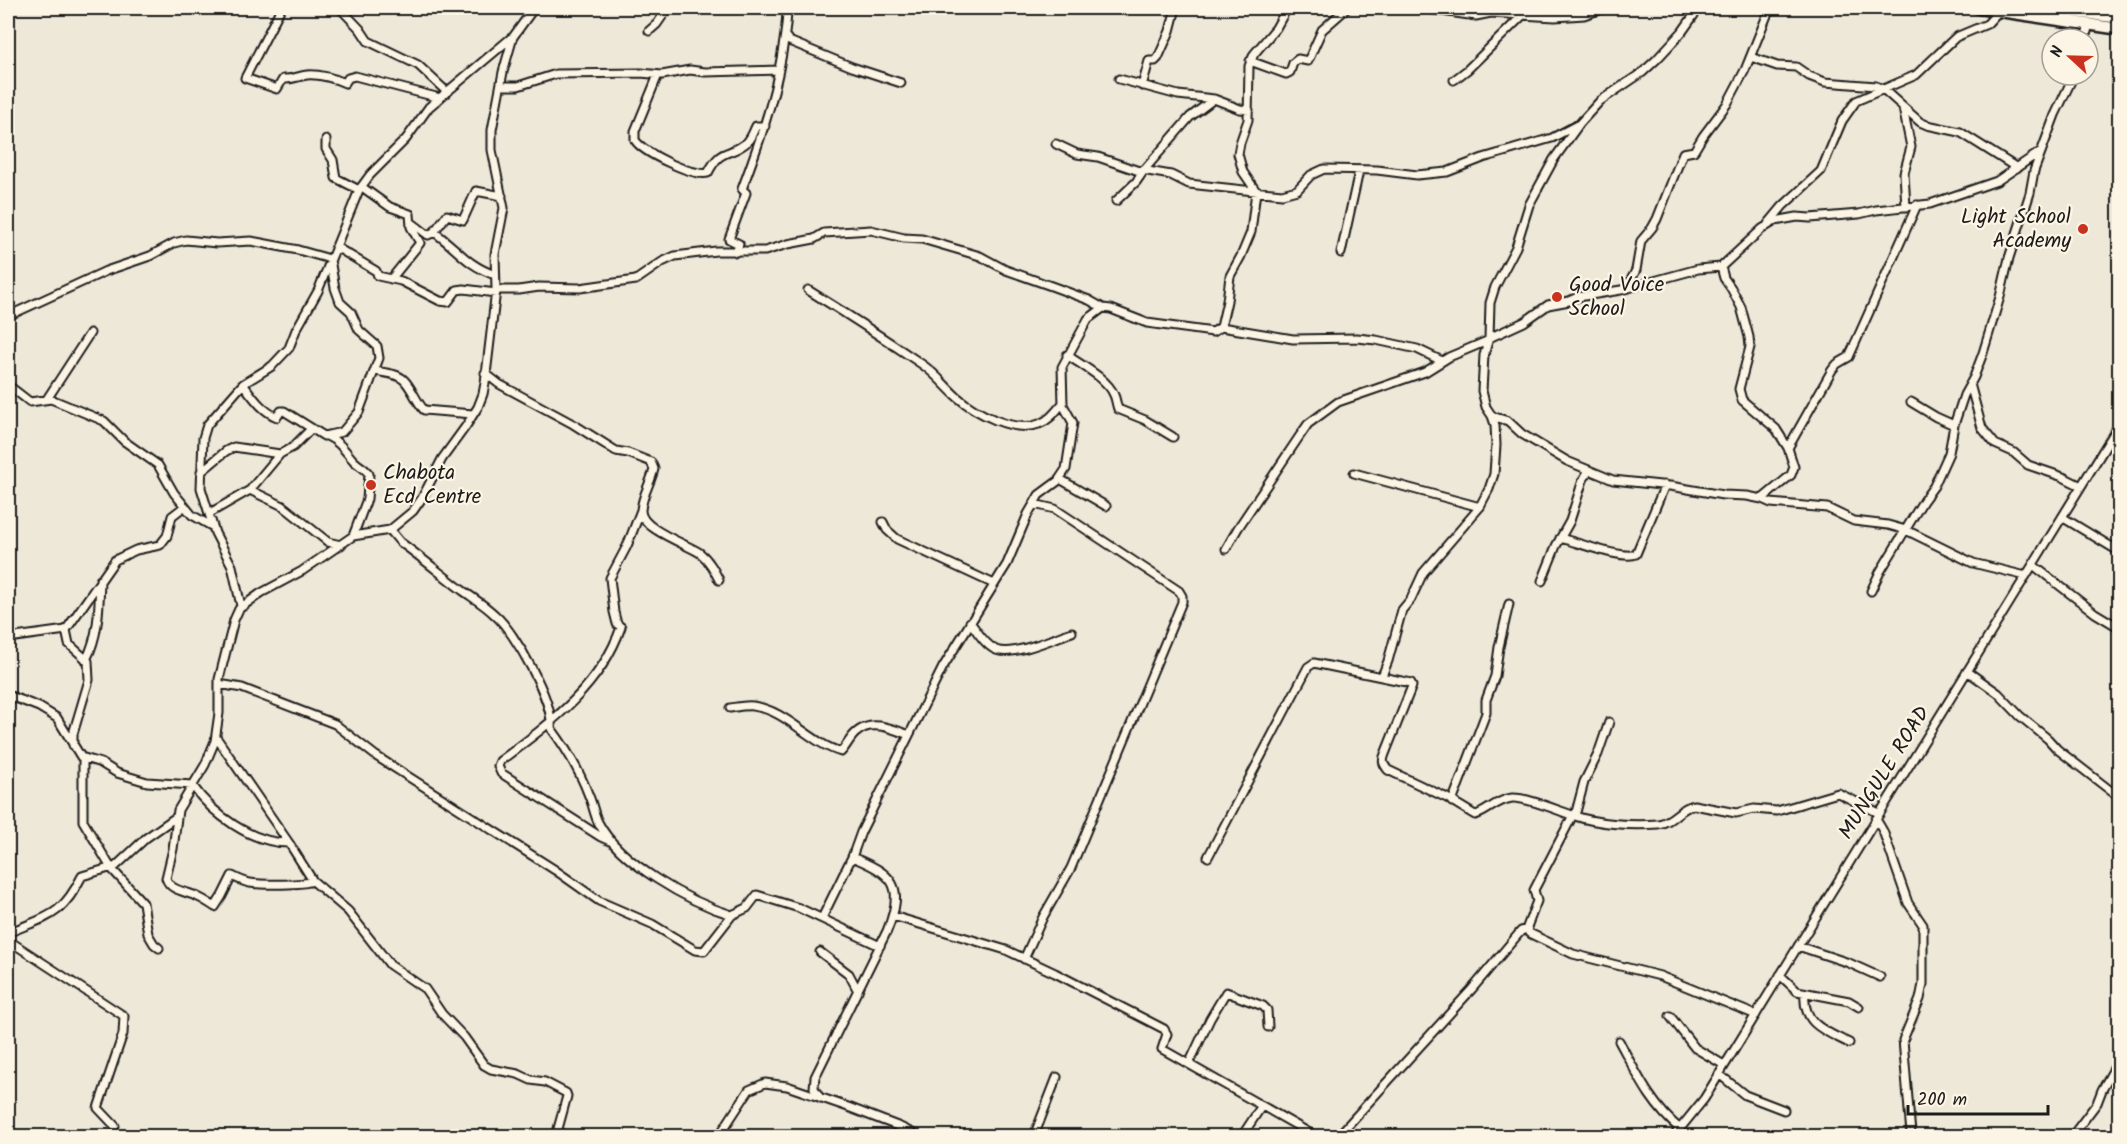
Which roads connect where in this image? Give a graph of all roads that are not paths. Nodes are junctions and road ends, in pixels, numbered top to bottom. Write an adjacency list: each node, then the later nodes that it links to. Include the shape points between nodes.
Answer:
1 (281, 8): 37 (street, via 245,78 277,89 283,79 327,76 345,83 355,76)
2 (340, 8): 36 (street, via 368,41 418,65)
3 (534, 8): 23 (street)
4 (668, 8): 22 (street)
5 (787, 8): 24 (street)
6 (1176, 8): 33 (street, via 1170,31 1158,58 1149,61)
7 (1287, 8): 26 (street)
8 (1347, 8): 26 (street, via 1322,30 1308,62 1298,59 1290,72)
9 (1421, 8): 17 (street, via 1476,16)
10 (1606, 8): 17 (street, via 1571,17)
11 (1699, 8): 41 (street, via 1658,59 1600,101)
12 (1770, 8): 25 (street)
13 (1979, 8): 15 (highway)
14 (2045, 8): 16 (highway)
15 (1999, 11): 16 (highway); 35 (street, via 1987,24 1956,37 1916,75)
16 (2058, 12): 18 (highway); 19 (highway)
17 (1522, 16): 30 (street)
18 (2120, 18)
19 (2088, 24): 20 (street); 21 (highway)
20 (2087, 27)
21 (2120, 29)
22 (649, 31)
23 (513, 36): 32 (street); 36 (street)
24 (785, 36): 27 (street); 31 (street, via 852,67)
25 (1751, 57): 35 (street, via 1796,68 1825,82); 65 (street, via 1727,104 1697,149 1683,153 1652,228 1641,241 1636,270)
26 (1250, 61): 40 (street)
27 (779, 70): 28 (street, via 690,70); 42 (street)
28 (658, 75): 32 (street, via 556,74 518,86); 42 (street, via 634,140 678,167 708,173 718,157 745,144 756,126)
29 (1119, 79): 33 (street)
30 (1454, 80)
31 (901, 83)
32 (501, 86): 51 (street, via 492,144)
33 (1142, 86): 38 (street)
34 (2069, 87): 45 (street)
35 (1883, 89): 39 (street); 56 (street, via 1862,97 1850,108 1821,171)
36 (447, 92): 37 (street)
37 (440, 98): 49 (street)
38 (1214, 99): 40 (street); 47 (street, via 1190,117)
39 (1902, 108): 46 (street, via 1927,125 1960,132); 54 (street, via 1911,147 1904,173)
40 (1249, 110): 50 (street, via 1238,154 1243,172)
41 (1580, 123): 48 (street, via 1552,138 1447,172 1417,175); 72 (street, via 1554,159 1529,205 1516,247 1490,303)
42 (765, 126): 59 (street, via 729,239 739,244)
43 (326, 140): 49 (street, via 336,178)
44 (1056, 144): 47 (street, via 1077,154)
45 (2040, 152): 46 (street); 78 (street, via 2000,297)
46 (2017, 168): 53 (street, via 1984,186)
47 (1143, 171): 50 (street, via 1171,175 1189,184); 52 (street)
48 (1359, 171): 50 (street, via 1324,168 1297,190 1272,194); 60 (street)
49 (360, 188): 55 (street, via 390,207 410,214); 58 (street)
50 (1256, 191): 70 (street, via 1251,232 1230,276)
51 (502, 196): 57 (street, via 476,191 464,220 447,215); 63 (street)
52 (1116, 201)
53 (1917, 205): 54 (street); 90 (street, via 1849,357 1832,370)
54 (1906, 207): 56 (street)
55 (411, 222): 57 (street, via 429,235); 64 (street, via 420,243)
56 (1768, 224): 62 (street)
57 (434, 232): 63 (street, via 477,268)
58 (336, 247): 61 (street); 64 (street, via 378,276)
59 (736, 252): 67 (street, via 675,255 636,280 580,288); 68 (street, via 771,251 824,233 871,230 922,238 980,256)
60 (1341, 253)
61 (330, 259): 69 (street, via 251,241 186,240); 75 (street, via 340,302 351,312 359,330 377,345); 77 (street, via 289,348 272,366)
62 (1721, 267): 65 (street, via 1698,269); 90 (street, via 1741,307 1749,338 1739,389 1742,400 1776,429)
63 (495, 274): 67 (street)
64 (392, 279): 67 (street, via 444,302 464,289)
65 (1627, 288): 72 (street, via 1548,305)
66 (808, 290): 82 (street, via 931,370 976,411 1015,426 1036,426)
67 (496, 292): 76 (street)
68 (1103, 308): 70 (street, via 1155,325 1213,332); 73 (street, via 1088,319)
69 (8, 316)
70 (1221, 327): 74 (street, via 1293,339 1376,340 1417,349)
71 (90, 333): 80 (street)
72 (1488, 339): 74 (street); 84 (street, via 1482,398)
73 (1067, 355): 82 (street, via 1061,372); 89 (street, via 1108,387 1118,409)
74 (1442, 361): 116 (street, via 1425,372 1338,402 1308,424)
75 (375, 371): 83 (street, via 405,380 424,410); 88 (street, via 359,412 342,432)
76 (485, 373): 83 (street, via 483,394); 106 (street, via 613,450 651,462 654,469)
77 (243, 384): 87 (street, via 260,407 277,417 284,411); 94 (street, via 207,425)
78 (1970, 384): 86 (street); 99 (street, via 1983,428 1995,444 2028,465)
79 (8, 385): 80 (street, via 30,402)
80 (47, 399): 103 (street, via 104,421 158,465)
81 (1911, 402): 86 (street)
82 (1063, 403): 96 (street, via 1073,423 1068,464)
83 (473, 414): 111 (street, via 413,511)
84 (1492, 416): 92 (street, via 1508,421 1522,434); 105 (street, via 1495,462)
85 (2120, 423): 99 (street, MUNGULE ROAD)
86 (1954, 425): 112 (street, via 1945,464)
87 (311, 429): 88 (street); 91 (street, via 293,447)
88 (327, 436): 113 (street, via 369,474 367,499)
89 (1173, 437)
90 (1788, 448): 101 (street, via 1794,472)
91 (280, 453): 94 (street, via 234,447); 100 (street)
92 (1575, 464): 93 (street); 97 (street)
93 (1589, 470): 97 (street); 98 (street, via 1620,482)
94 (201, 472): 107 (street, via 201,488)
95 (1354, 472): 105 (street)
96 (1060, 479): 102 (street, via 1039,495); 104 (street)
97 (1583, 480): 114 (street, via 1570,521)
98 (1665, 485): 101 (street); 114 (street, via 1633,556)
99 (2081, 486): 108 (street, MUNGULE ROAD)
100 (250, 490): 107 (street); 115 (street, via 283,506 328,542)
101 (1762, 499): 112 (street, via 1771,504 1827,508 1854,521)
102 (1034, 504): 123 (street); 166 (street, via 1055,509 1112,546 1179,591 1182,602 1075,860)
103 (184, 506): 110 (street, via 195,518); 120 (street, via 172,516 167,536 160,545 121,557)
104 (1106, 506)
105 (1480, 507): 134 (street, via 1423,573 1402,610)
106 (641, 510): 121 (street, via 648,523 704,557); 138 (street, via 610,578 614,612 621,627 615,644 579,696)
107 (210, 513): 110 (street)
108 (2062, 517): 117 (street); 118 (street, MUNGULE ROAD)
109 (883, 522): 123 (street, via 897,539)
110 (213, 527): 126 (street, via 234,572)
111 (390, 530): 113 (street); 138 (street, via 400,542 497,616 530,663)
112 (1906, 530): 119 (street, via 1973,563); 124 (street)
113 (353, 536): 115 (street)
114 (1560, 538): 122 (street)
115 (341, 545): 126 (street)
116 (1226, 549)
117 (2120, 552)
118 (2033, 565): 119 (street, MUNGULE ROAD); 128 (street)
119 (2026, 576): 133 (street, MUNGULE ROAD)
120 (100, 580): 129 (street); 132 (street, via 100,609)
121 (719, 580)
122 (1542, 581)
123 (994, 584): 127 (street)
124 (1871, 591)
125 (1509, 604): 146 (street, via 1486,713)
126 (242, 606): 135 (street, via 236,613)
127 (970, 622): 130 (street, via 990,646 1005,652); 140 (street)
128 (2120, 628)
129 (66, 630): 131 (street); 132 (street, via 69,644)
130 (1072, 632)
131 (8, 638)
132 (86, 660): 142 (street, via 89,680)
133 (1967, 671): 145 (street); 149 (street, MUNGULE ROAD)
134 (1382, 676): 146 (street, via 1412,686 1384,754 1384,765); 153 (street, via 1311,663)
135 (219, 684): 141 (street); 156 (street, via 242,688 335,724 376,756 599,901 652,924 695,950 707,949)
136 (8, 695): 142 (street, via 57,718)
137 (730, 708): 140 (street, via 754,706 770,711 841,752 855,734 867,728 880,726)
138 (552, 721): 150 (street, via 551,728 584,783 598,821); 150 (street, via 500,761 498,770)
139 (1609, 722): 148 (street)
140 (909, 735): 152 (street)
141 (216, 737): 144 (street); 151 (street)
142 (73, 745): 143 (street)
143 (83, 758): 144 (street, via 147,782); 154 (street, via 83,821)
144 (192, 785): 147 (street); 151 (street, via 204,802 234,826 262,839)
145 (2120, 798)
146 (1452, 802): 148 (street, via 1475,815 1513,798)
147 (176, 816): 154 (street); 155 (street, via 167,882 214,907 232,876 247,883)
148 (1574, 816): 149 (street, via 1618,824 1659,824 1688,806 1736,813 1754,809 1777,811 1838,793); 159 (street, via 1533,890 1537,902)
149 (1877, 816): 163 (street, MUNGULE ROAD); 187 (street, via 1908,903 1923,925 1923,984 1903,1040)
150 (613, 842): 156 (street, via 648,873 688,897)
151 (290, 843): 155 (street)
152 (852, 857): 157 (street, via 878,868 893,882); 158 (street)
153 (1209, 857)
154 (111, 868): 160 (street, via 82,876 74,893 55,913); 164 (street, via 143,903 148,934)
155 (314, 881): 188 (street, via 348,911 390,965 425,989 484,1065 566,1092)
156 (732, 915): 158 (street, via 761,895)
157 (893, 916): 162 (street); 166 (street, via 984,942)
158 (822, 918): 162 (street)
159 (1527, 929): 172 (street, via 1565,951 1641,969); 194 (street, via 1521,931)
160 (8, 933)
161 (8, 940): 185 (street, via 123,1016 123,1034 98,1108)
162 (880, 946): 169 (street)
163 (1798, 946): 167 (street, MUNGULE ROAD); 168 (street)
164 (159, 948)
165 (820, 952): 169 (street, via 849,974)
166 (1024, 959): 178 (street, via 1164,1029 1167,1034 1162,1049)
167 (1780, 975): 170 (street, via 1792,988); 172 (street, MUNGULE ROAD)
168 (1880, 978)
169 (858, 991): 182 (street, via 815,1077 814,1088)
170 (1805, 993): 171 (street, via 1849,1001); 176 (street, via 1804,1005 1812,1021)
171 (1858, 1007)
172 (1756, 1015): 179 (street, MUNGULE ROAD)
173 (1670, 1016): 179 (street, via 1695,1048)
174 (1268, 1027): 178 (street, via 1263,1006 1226,992)
175 (1619, 1041): 186 (street, via 1654,1104)
176 (1849, 1043)
177 (2120, 1058): 196 (street, via 2097,1103)
178 (1189, 1064): 183 (street)
179 (1724, 1065): 180 (street, MUNGULE ROAD)
180 (1719, 1074): 184 (street, via 1745,1095); 186 (street, MUNGULE ROAD)
181 (1057, 1077): 191 (street)
182 (820, 1098): 189 (street, via 779,1084 759,1084 745,1095); 190 (street)
183 (1261, 1107): 192 (street); 193 (street)
184 (1784, 1110)
185 (115, 1126)
186 (1680, 1129): 195 (street, MUNGULE ROAD)
187 (1911, 1134)
188 (556, 1137)
189 (719, 1137)
190 (918, 1137)
191 (1034, 1137)
192 (1242, 1137)
193 (1315, 1137)
194 (1338, 1137)
195 (1674, 1137)
196 (2072, 1137)

